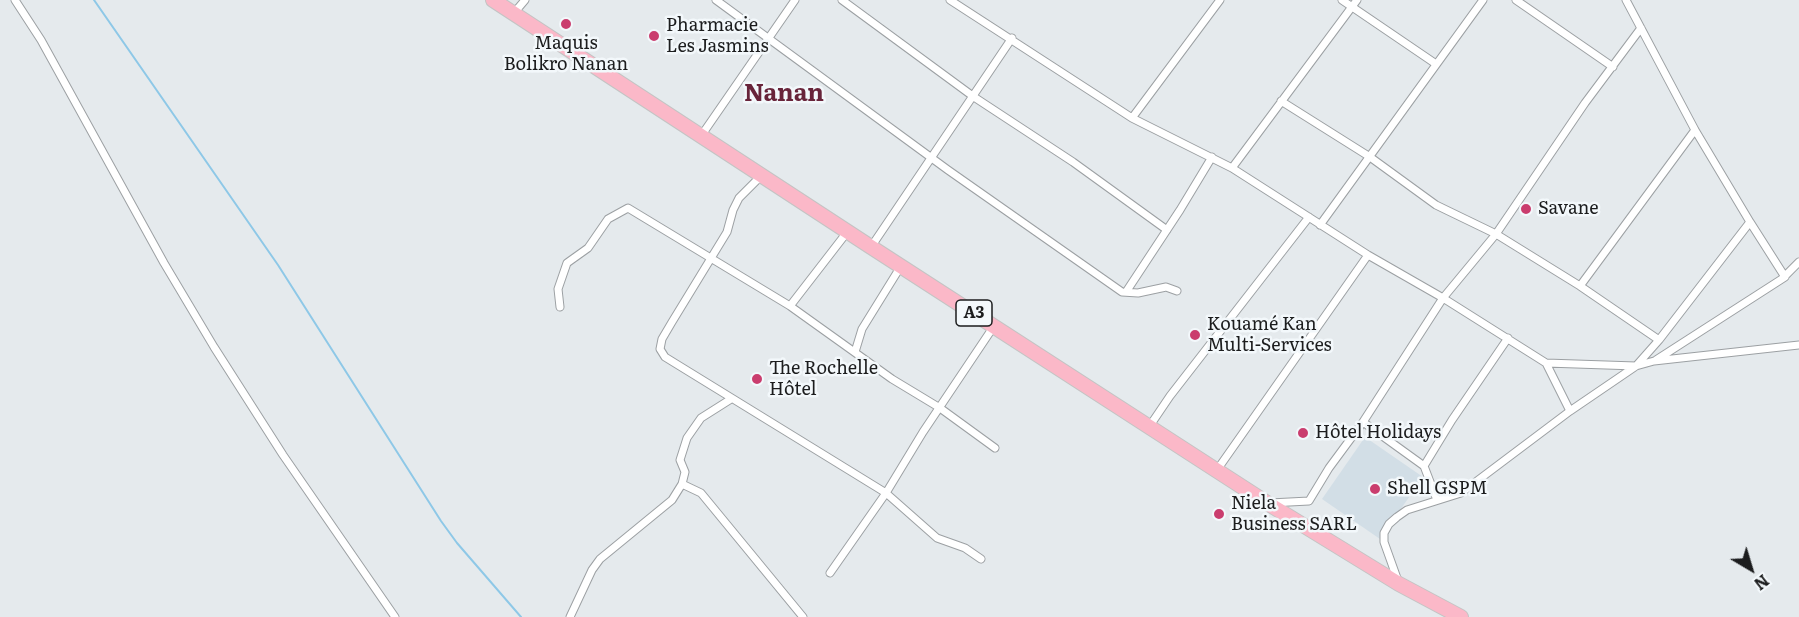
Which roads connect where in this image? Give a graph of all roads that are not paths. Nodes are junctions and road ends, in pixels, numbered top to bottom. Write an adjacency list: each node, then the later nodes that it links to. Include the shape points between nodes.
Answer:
1 (15, 0): 72 (street, via 214,347)
2 (493, 0): 15 (highway, A3)
3 (525, 0): 15 (street)
4 (716, 0): 18 (street)
5 (795, 0): 18 (street)
6 (842, 0): 21 (street)
7 (950, 0): 17 (street)
8 (1220, 0): 23 (street)
9 (1342, 0): 14 (street)
10 (1357, 0): 14 (street)
11 (1483, 0): 19 (street)
12 (1516, 0): 20 (street)
13 (1626, 0): 16 (street)
14 (1352, 7): 19 (street); 22 (street)
15 (514, 13): 25 (highway, A3)
16 (1641, 28): 20 (street); 24 (street)
17 (1012, 38): 21 (street); 23 (street)
18 (769, 39): 25 (street); 26 (street)
19 (1437, 64): 28 (street)
20 (1612, 66): 36 (street)
21 (974, 97): 26 (street); 34 (street)
22 (1281, 101): 28 (street); 29 (street)
23 (1132, 118): 27 (street)
24 (1695, 130): 32 (street); 43 (street)
25 (700, 136): 30 (highway, A3)
26 (931, 157): 37 (street); 45 (street)
27 (1212, 157): 29 (street); 34 (street)
28 (1370, 157): 33 (street); 36 (street, via 1436,205)
29 (1232, 168): 31 (street)
30 (761, 176): 35 (highway, A3); 39 (street, via 739,198 727,232)
31 (1309, 217): 33 (street); 61 (street)
32 (1750, 222): 42 (street); 51 (street)
33 (1320, 225): 38 (street)
34 (1167, 230): 45 (street)
35 (848, 231): 37 (highway, A3); 47 (street)
36 (1496, 234): 43 (street); 46 (street)
37 (871, 248): 41 (highway, A3)
38 (1368, 255): 46 (street); 64 (street)
39 (710, 258): 47 (street); 48 (street, via 628,208 608,219 588,248 567,263 558,290); 57 (street, via 662,339 660,349 665,357)
40 (1799, 262): 42 (street)
41 (901, 266): 49 (highway, A3); 53 (street, via 862,329)
42 (1785, 276): 54 (street)
43 (1580, 286): 51 (street)
44 (1177, 291): 45 (street, via 1166,287)
45 (1126, 292)
46 (1443, 298): 50 (street); 60 (street)
47 (790, 306): 53 (street)
48 (560, 307)
49 (993, 326): 58 (street); 61 (highway, A3)
50 (1508, 338): 55 (street); 63 (street)
51 (1659, 340): 56 (street)
52 (1799, 345): 54 (street)
53 (855, 352): 58 (street)
54 (1654, 361): 56 (street)
55 (1546, 363): 56 (street); 59 (street)
56 (1636, 366): 59 (street)
57 (731, 399): 65 (street, via 702,418 687,438 680,460 685,472); 66 (street)
58 (940, 408): 62 (street); 66 (street)
59 (1570, 411): 67 (street, via 1461,494)
60 (1363, 422): 63 (street); 68 (street, via 1309,501)
61 (1149, 427): 64 (highway, A3)
62 (995, 448)
63 (1424, 466): 67 (street)
64 (1217, 470): 68 (highway, A3)
65 (682, 484): 73 (street, via 662,510 600,559); 74 (street, via 701,493)
66 (886, 493): 69 (street, via 937,538 965,548); 70 (street)
67 (1437, 500): 71 (street, via 1407,510 1384,533)
68 (1267, 503): 71 (highway, A3)
69 (981, 559)
70 (830, 573)
71 (1399, 584): 75 (highway, A3)
72 (395, 617)
73 (570, 617)
74 (803, 617)
75 (1461, 617)

